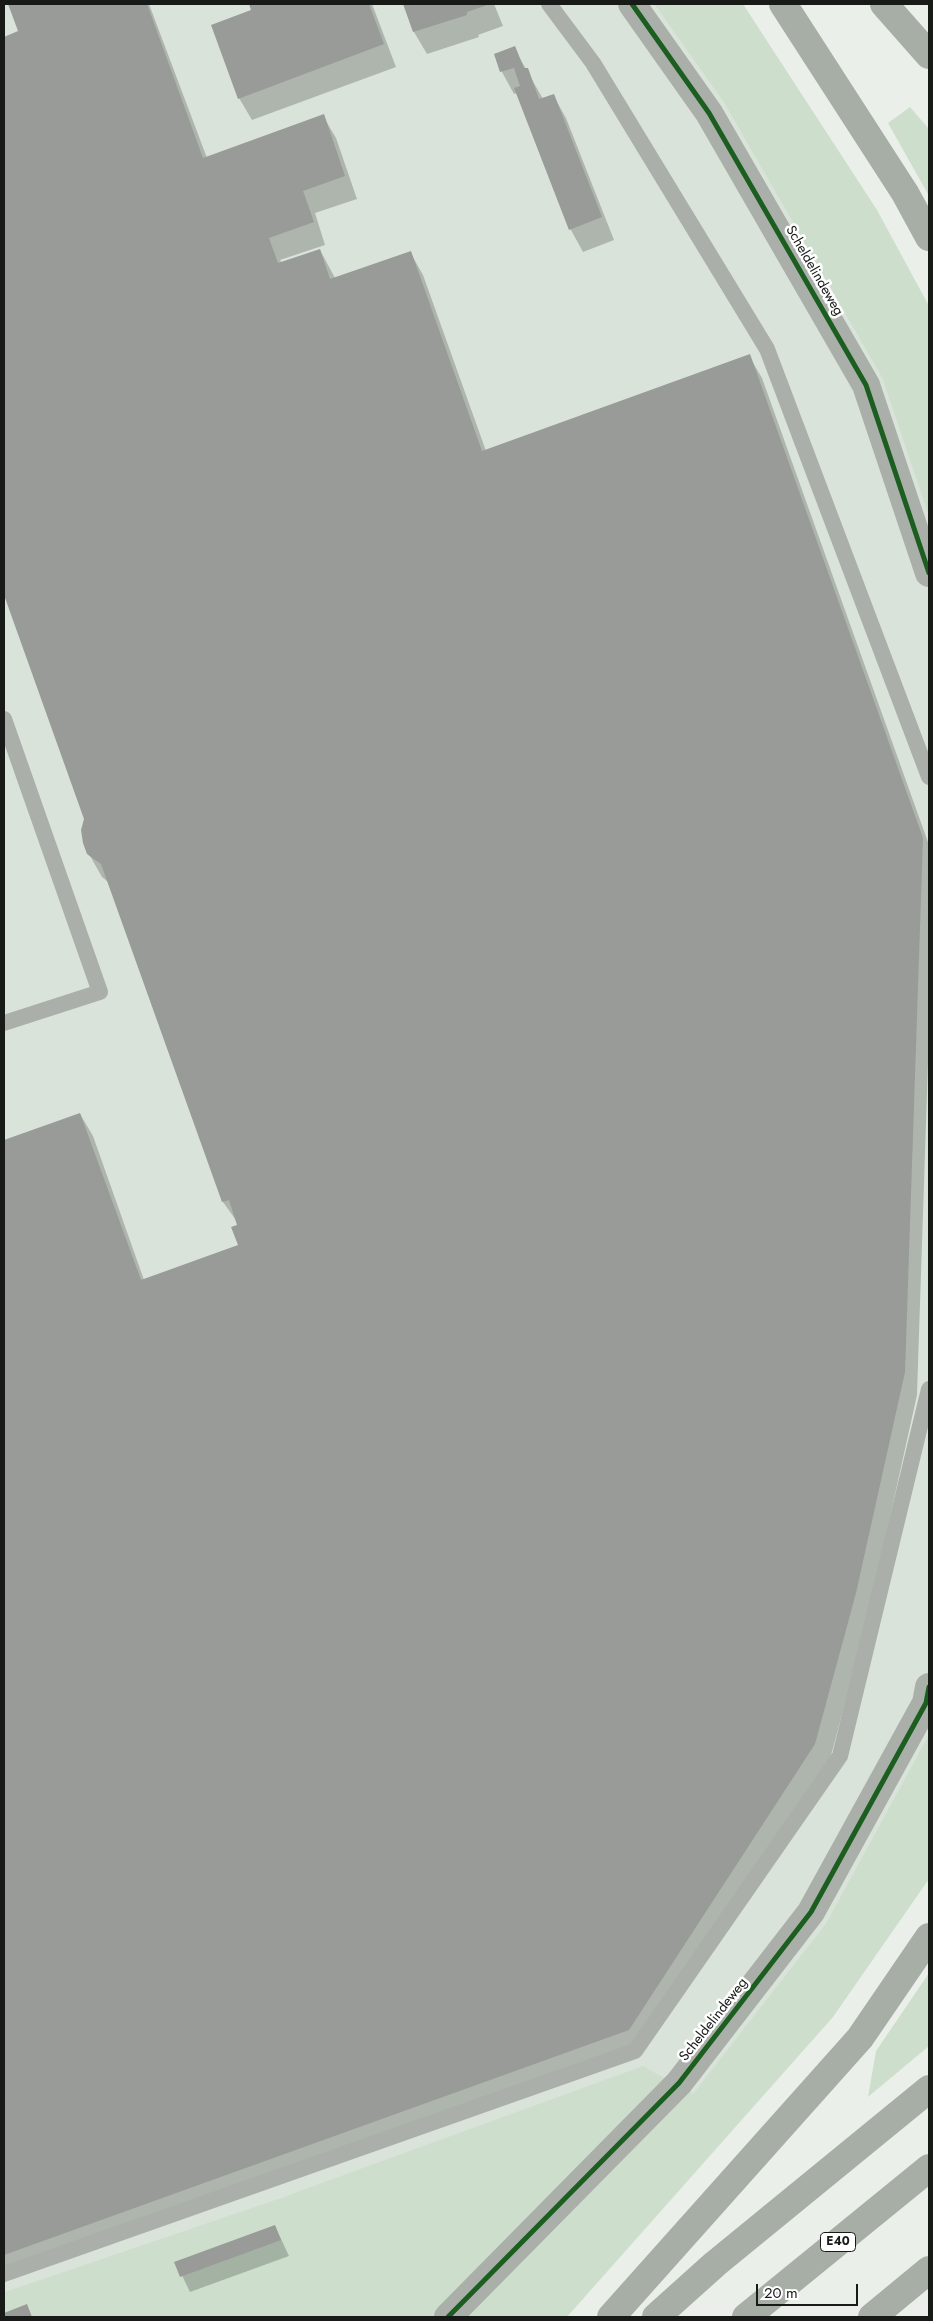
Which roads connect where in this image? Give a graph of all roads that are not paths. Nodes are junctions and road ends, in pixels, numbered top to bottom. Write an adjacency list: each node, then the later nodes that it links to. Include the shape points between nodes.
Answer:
1 (550, 4): 9 (lane, via 593,63 767,349)
2 (632, 4): 7 (street, Scheldelindeweg, via 710,113 866,385)
3 (783, 4): 6 (highway, via 906,193)
4 (884, 4): 5 (highway)
5 (929, 55)
6 (929, 236)
7 (929, 573)
8 (4, 719): 10 (lane, via 100,992)
9 (929, 777)
10 (4, 1023)
11 (929, 1389): 17 (lane, via 840,1756 635,2051)
12 (929, 1687): 18 (street, Scheldelindeweg, via 926,1703 811,1912 680,2082)
13 (929, 1937): 19 (highway, via 860,2038)
14 (929, 2089): 20 (highway, via 715,2264)
15 (929, 2168): 21 (highway, E40)
16 (929, 2270): 22 (highway)
17 (4, 2274)
18 (448, 2317)
19 (612, 2317)
20 (656, 2317)
21 (746, 2317)
22 (872, 2317)

